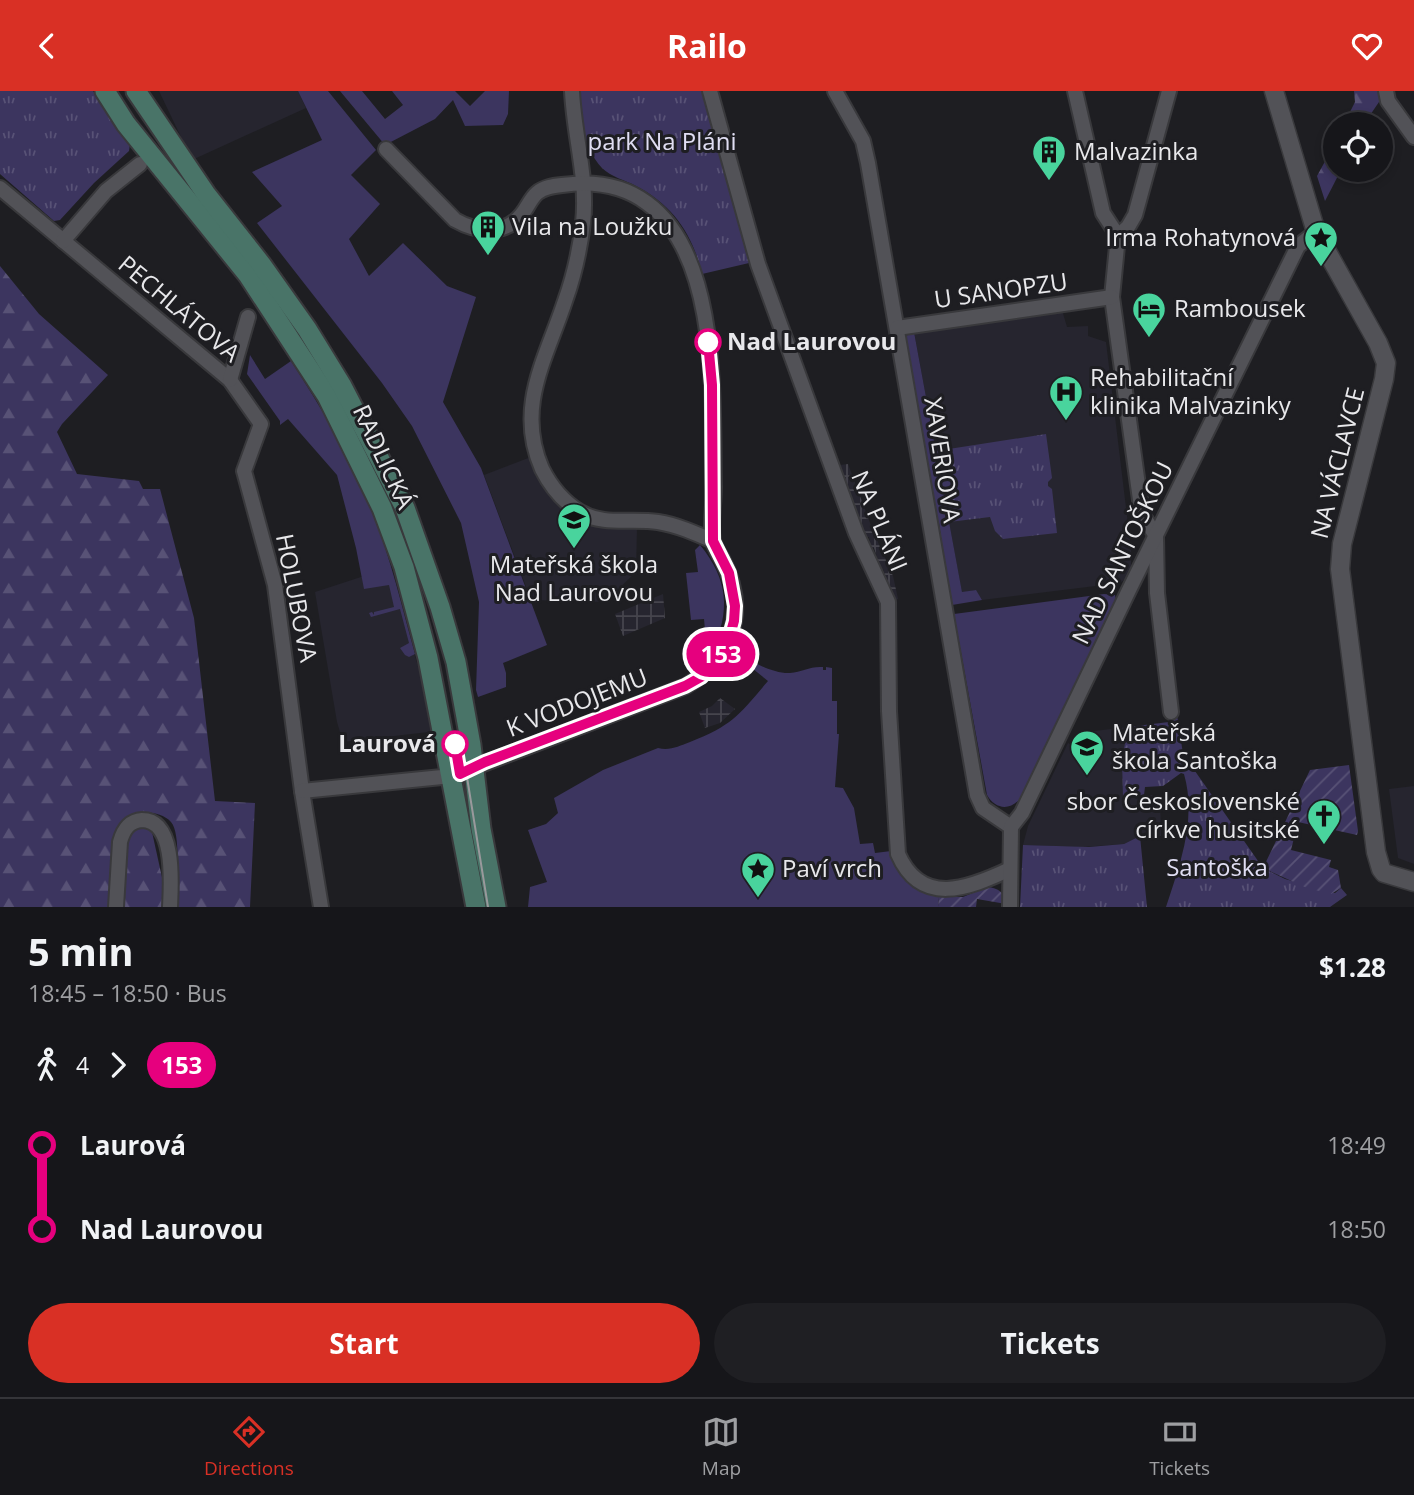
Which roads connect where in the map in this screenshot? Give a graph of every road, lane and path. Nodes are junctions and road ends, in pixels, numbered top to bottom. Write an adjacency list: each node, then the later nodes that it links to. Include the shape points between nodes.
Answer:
1 (105, 91): 27 (main road, RADLICKÁ, via 248,275 327,396 383,508 404,567)
2 (136, 91): 26 (main road, RADLICKÁ, via 307,329 387,469 440,607 456,662)
3 (572, 91): 13 (street)
4 (710, 91): 30 (street, NA PLÁNI, via 758,264 856,533 888,602 898,854 914,879 932,890 964,889)
5 (835, 91): 20 (street, XAVERIOVA, via 863,141)
6 (1075, 91): 16 (street, via 1103,213)
7 (1169, 91): 16 (street, via 1135,215)
8 (1274, 91): 15 (street, NA VÁCLAVCE)
9 (1386, 91): 10 (street)
10 (1414, 137)
11 (386, 149): 13 (street, K VODOJEMU, via 455,220 481,230 508,226 520,218 536,193 546,188)
12 (140, 164): 17 (street, via 106,191)
13 (584, 183): 24 (street, K VODOJEMU, via 614,187 646,202 671,225 694,270 712,385); 24 (street, via 583,223 566,298 534,388 530,423 536,453 562,500 582,513 604,520 656,522)
14 (0, 188): 17 (street, PECHLÁTOVA)
15 (1316, 232): 23 (street, NAD SANTOŠKOU, via 1298,246); 31 (street, NA VÁCLAVCE, via 1386,363 1339,563 1376,852 1381,869)
16 (1118, 236): 18 (street)
17 (63, 241): 21 (street, PECHLÁTOVA)
18 (1112, 297): 20 (street, U SANOPZU); 23 (street, via 1142,514)
19 (248, 317): 21 (street)
20 (897, 328): 29 (street, XAVERIOVA, via 977,795 983,808)
21 (230, 380): 22 (street, PECHLÁTOVA)
22 (259, 418): 28 (street, HOLUBOVA, via 260,430 244,471 275,585)
23 (1156, 536): 25 (street, via 1157,593); 29 (street, NAD SANTOŠKOU, via 1023,813)
24 (713, 541): 26 (street, K VODOJEMU, via 729,573 735,613 727,646 701,677)
25 (1171, 712)
26 (474, 767): 27 (street, K VODOJEMU); 36 (main road, RADLICKÁ)
27 (452, 776): 28 (street, K VODOJEMU); 35 (main road, RADLICKÁ)
28 (302, 791): 34 (street, HOLUBOVA)
29 (1011, 827): 30 (street)
30 (1010, 869): 37 (street)
31 (1414, 882)
32 (116, 907): 33 (street, via 123,832 129,824 145,820 158,826 165,838)
33 (170, 907)
34 (321, 907)
35 (476, 907)
36 (496, 907)
37 (1010, 907)

